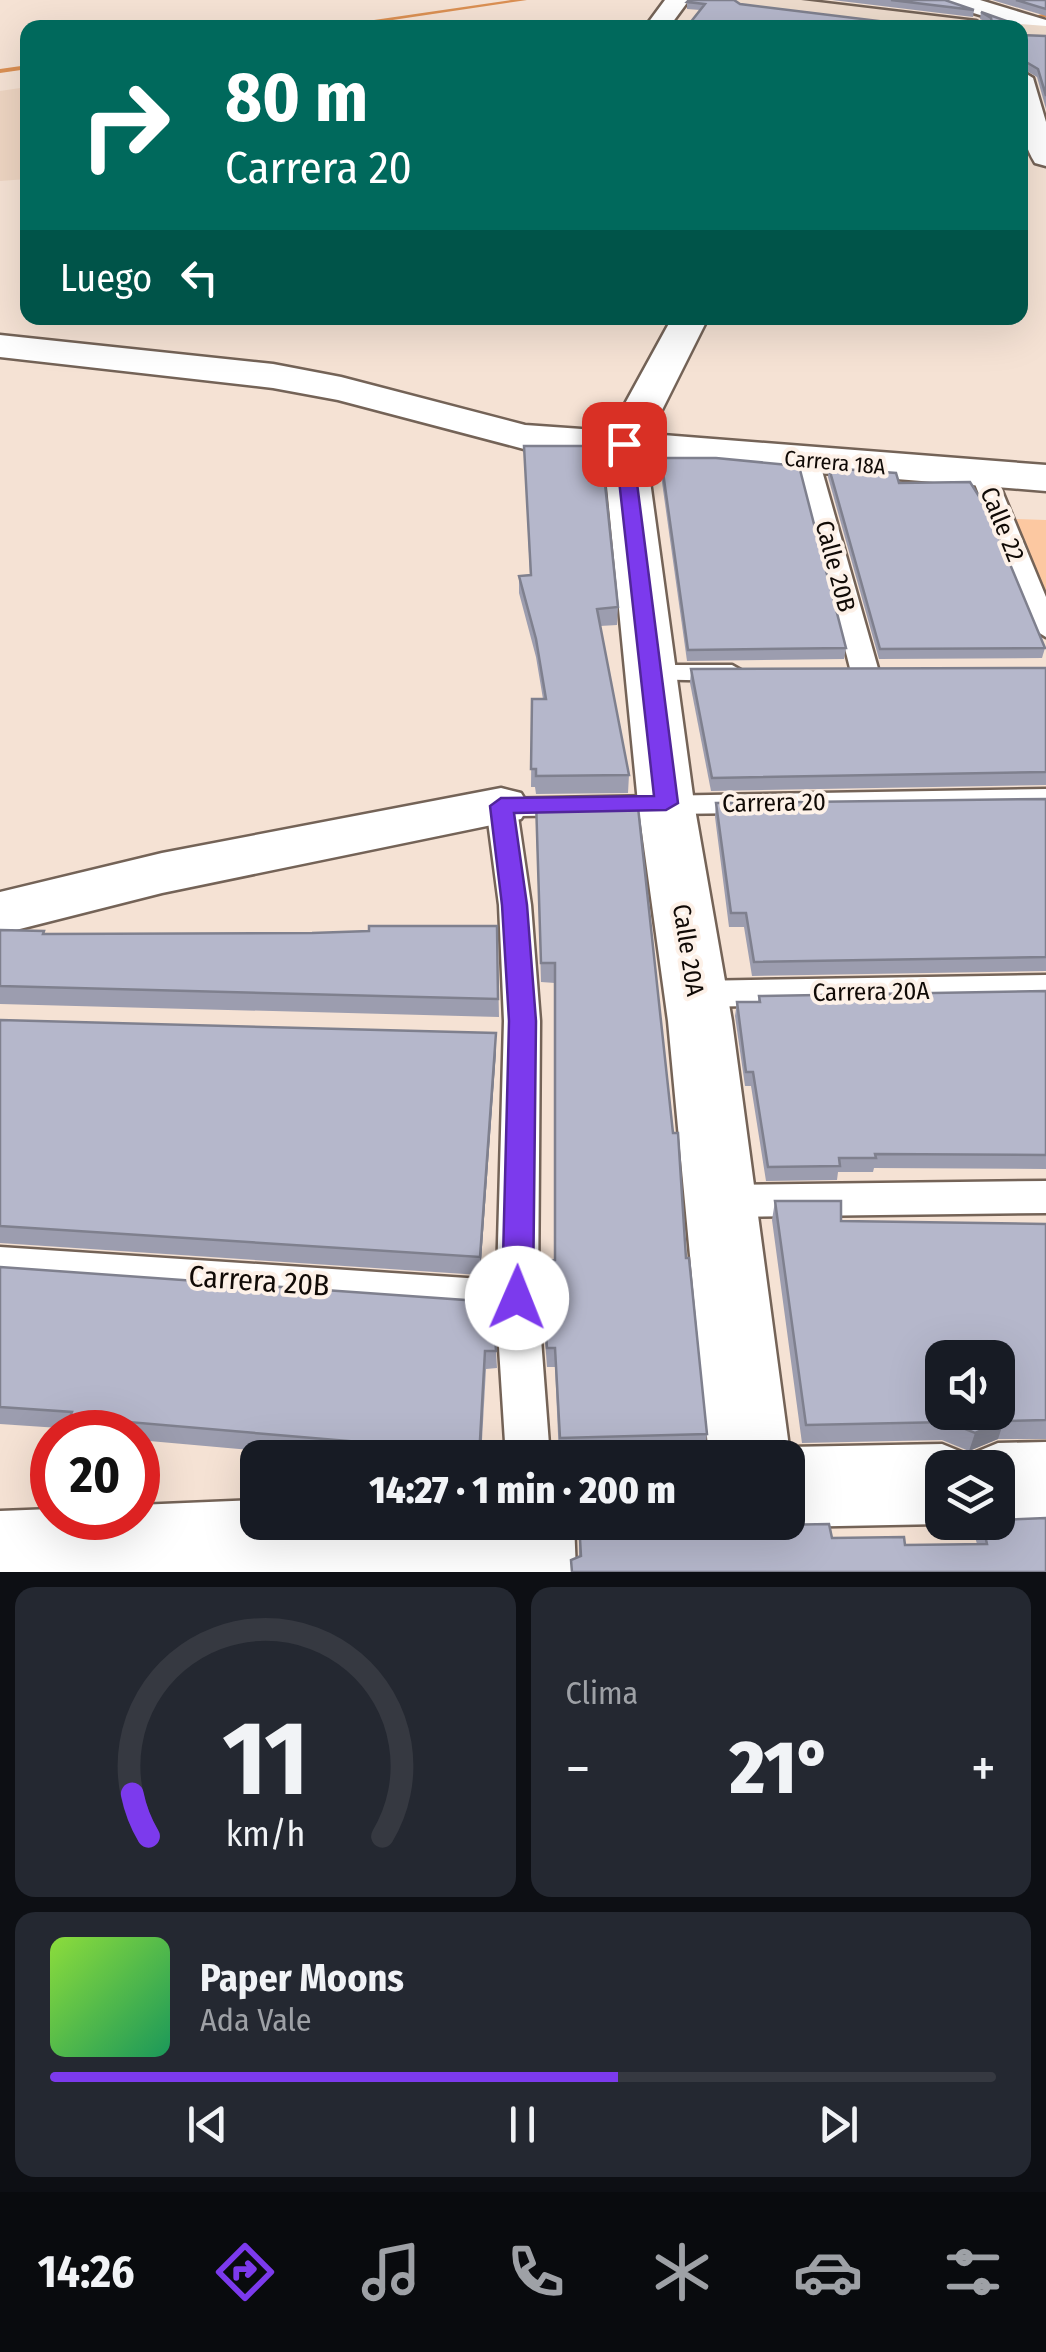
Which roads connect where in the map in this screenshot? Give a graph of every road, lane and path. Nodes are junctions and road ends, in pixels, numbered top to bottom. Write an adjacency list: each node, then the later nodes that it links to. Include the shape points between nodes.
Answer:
1 (678, 0): 5 (street)
2 (740, 0): 4 (street)
3 (955, 0): 7 (street)
4 (782, 2): 6 (street)
5 (662, 20)
6 (916, 20)
7 (1013, 20)
8 (1028, 118): 9 (street)
9 (1046, 156)
10 (686, 325): 12 (street)
11 (0, 346): 12 (street, Carrera 18A, via 273,376 524,437)
12 (624, 444): 13 (street, Carrera 18A); 19 (street, Calle 20A)
13 (808, 460): 14 (street, Carrera 18A); 18 (lane, Calle 20B, via 855,672)
14 (983, 474): 15 (street, Carrera 18A); 16 (lane, Calle 22)
15 (1046, 478)
16 (1046, 629)
17 (767, 672): 19 (lane)
18 (901, 672)
19 (650, 674): 21 (street, Calle 20A)
20 (1046, 800): 21 (lane, Carrera 20)
21 (666, 803): 22 (lane, Carrera 20); 25 (street, Calle 20A)
22 (501, 806): 23 (street, via 162,873); 27 (lane, via 515,905)
23 (0, 914)
24 (1046, 988): 25 (lane, Carrera 20A)
25 (696, 994): 29 (street, Calle 20A)
26 (482, 1034): 27 (lane)
27 (521, 1035): 31 (lane)
28 (1046, 1196): 29 (lane)
29 (722, 1201): 33 (street, Calle 20A)
30 (0, 1264): 31 (lane, Carrera 20B)
31 (517, 1298): 32 (lane)
32 (527, 1440)
33 (748, 1440)
34 (1046, 1482): 35 (street)
35 (1015, 1483)
36 (925, 1484): 37 (street)
37 (805, 1487)
38 (319, 1540): 40 (street)
39 (532, 1540): 41 (street)
40 (0, 1554)
41 (533, 1572)

